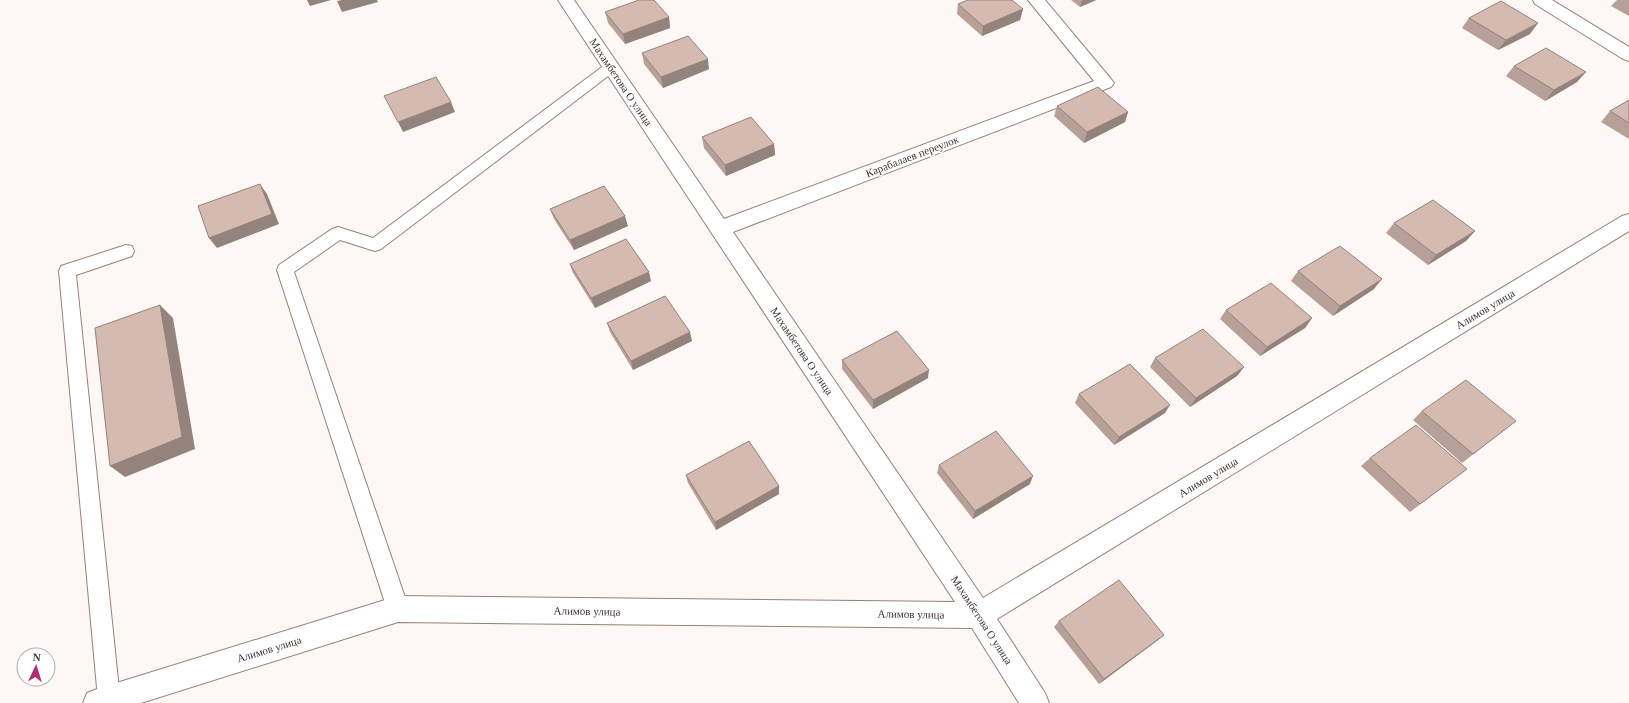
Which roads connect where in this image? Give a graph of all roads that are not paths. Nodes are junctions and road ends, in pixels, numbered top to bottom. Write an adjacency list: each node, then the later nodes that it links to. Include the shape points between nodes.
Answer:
1 (566, 0): 5 (street, Махамбетова О улица)
2 (1036, 0): 7 (street, Карабалаев переулок, via 1105,83)
3 (1540, 0): 4 (street)
4 (1629, 55)
5 (611, 67): 7 (street, Махамбетова О улица); 9 (lane, via 376,246 338,233 285,270)
6 (1629, 221): 10 (street, Алимов улица)
7 (720, 229): 10 (street, Махамбетова О улица)
8 (126, 251): 11 (lane, via 68,271)
9 (398, 609): 10 (street, Алимов улица); 11 (street, Алимов улица)
10 (979, 615): 12 (street, Махамбетова О улица)
11 (103, 701)
12 (1036, 703)

